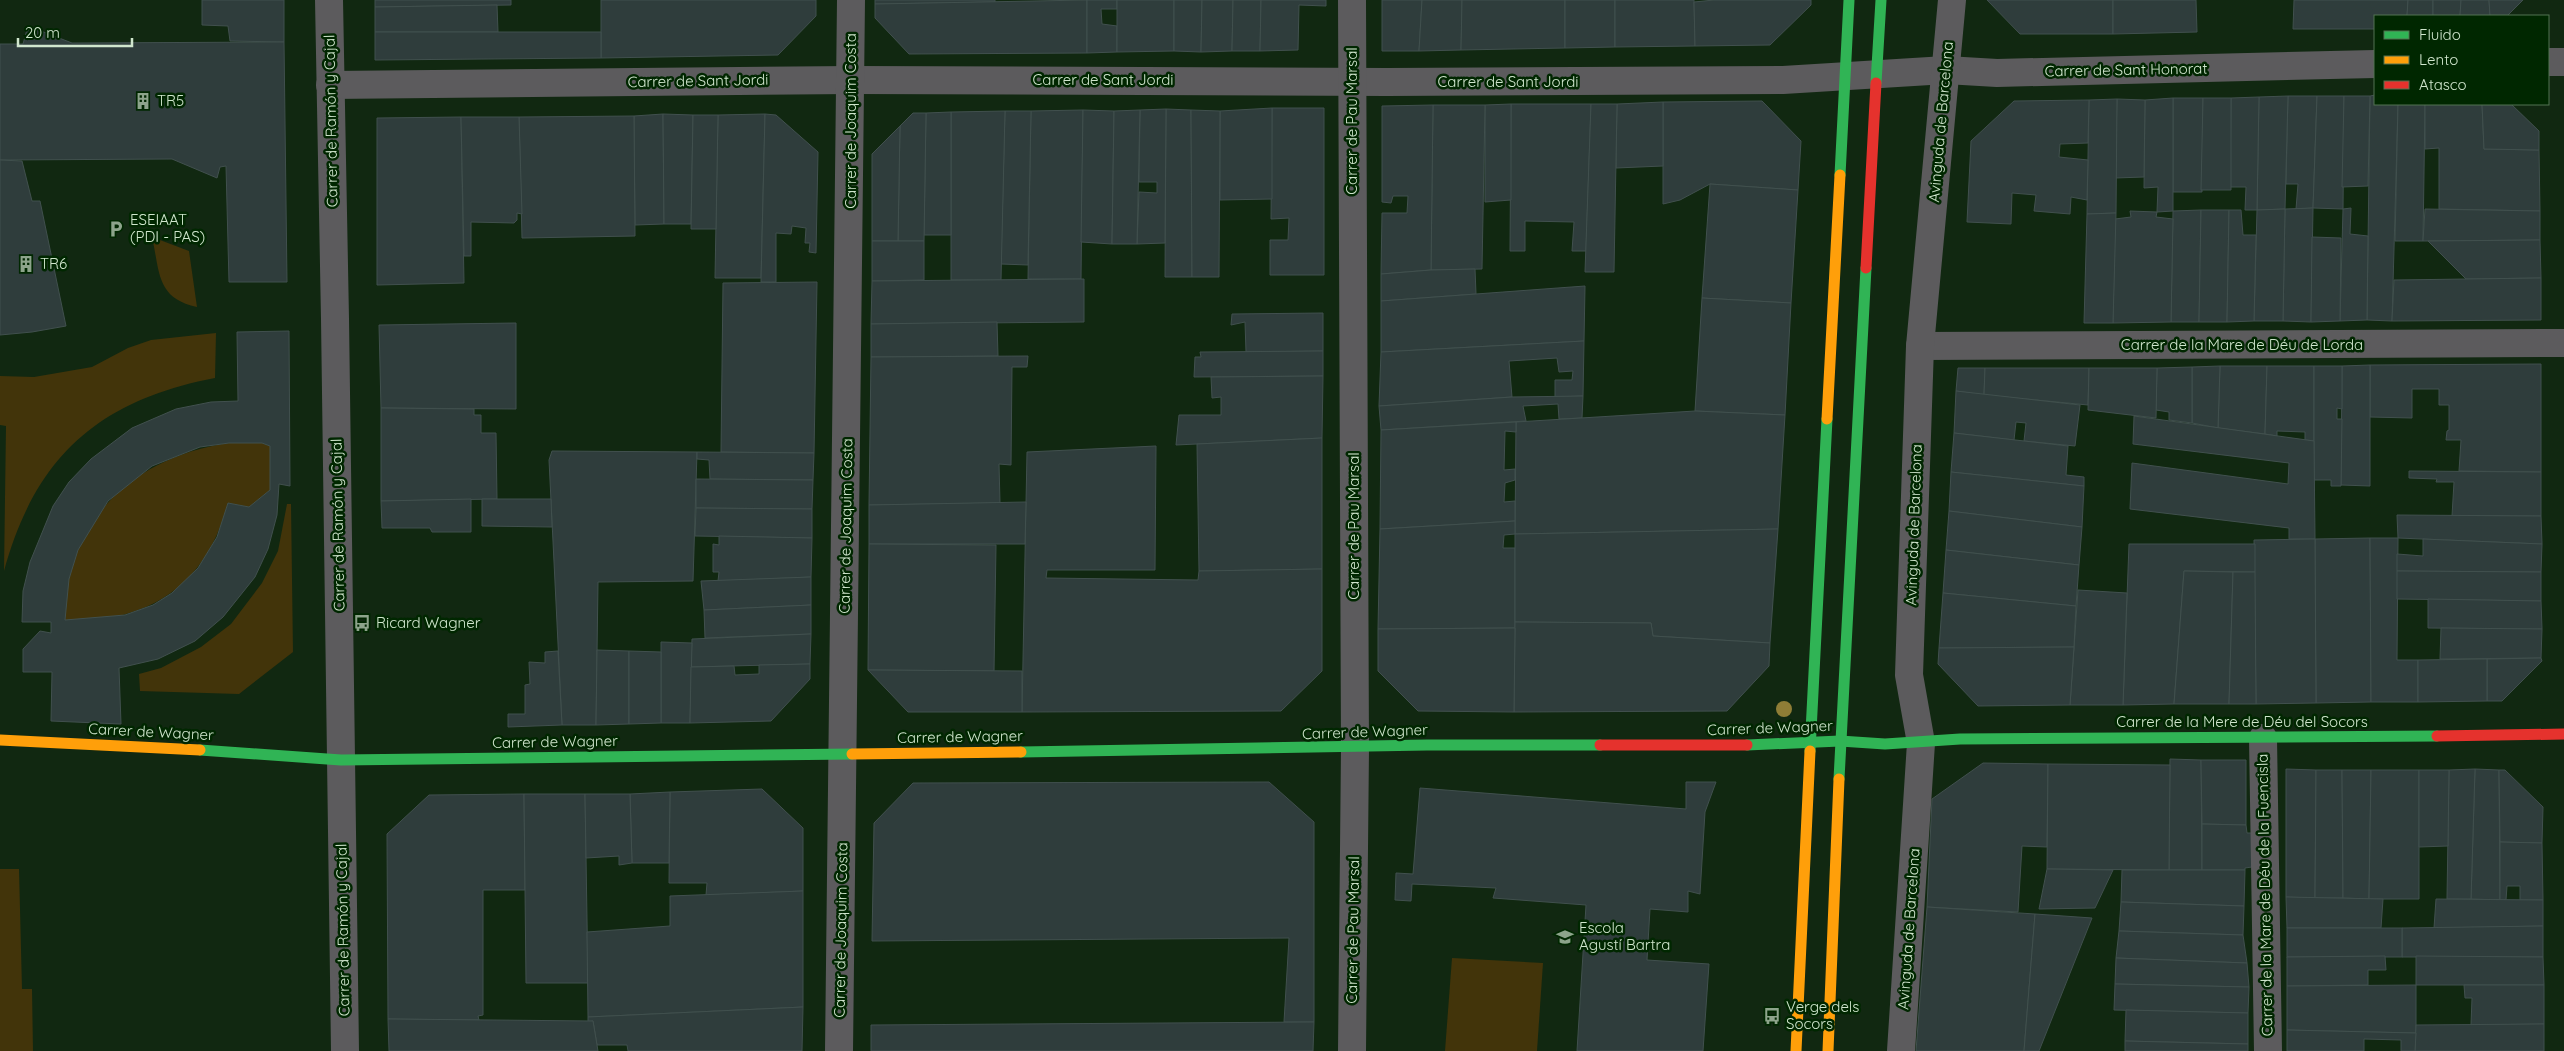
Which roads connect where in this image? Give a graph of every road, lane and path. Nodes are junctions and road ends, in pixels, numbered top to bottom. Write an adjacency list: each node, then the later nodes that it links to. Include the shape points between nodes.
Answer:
1 (329, 0): 15 (street, Carrer de Ramón y Cajal)
2 (851, 0): 13 (street, Carrer de Joaquim Costa)
3 (1352, 0): 14 (street, Carrer de Pau Marsal)
4 (1849, 0): 12 (street)
5 (1881, 0): 11 (street)
6 (1952, 0): 10 (street, Avinguda de Barcelona)
7 (2549, 62): 8 (street)
8 (2564, 62)
9 (2374, 64): 10 (street, Carrer de Sant Honorat, via 1997,73)
10 (1946, 70): 11 (street, Carrer de Sant Honorat); 17 (street, Avinguda de Barcelona)
11 (1876, 75): 12 (street, Carrer de Sant Jordi); 22 (street)
12 (1845, 76): 14 (street, Carrer de Sant Jordi, via 1773,80); 21 (street)
13 (852, 80): 14 (street, Carrer de Sant Jordi); 15 (street, Carrer de Sant Jordi); 25 (street, Carrer de Joaquim Costa)
14 (1351, 81): 24 (street, Carrer de Pau Marsal)
15 (330, 85): 26 (street, Carrer de Ramón y Cajal)
16 (2564, 343): 17 (street, Carrer de la Mare de Déu de Lorda)
17 (1920, 346): 23 (street, Avinguda de Barcelona, via 1910,675)
18 (2564, 734): 19 (street, Carrer de la Mere de Déu del Socors)
19 (2263, 738): 23 (street, Carrer de la Mere de Déu del Socors, via 1960,739); 33 (street, Carrer de la Mare de Déu de la Fuencisla)
20 (0, 740): 26 (street, Carrer de Wagner)
21 (1810, 742): 22 (street, Carrer de Wagner); 24 (street, Carrer de Wagner); 30 (street)
22 (1840, 742): 23 (street, Carrer de Wagner); 31 (street)
23 (1920, 742): 32 (street, Avinguda de Barcelona)
24 (1355, 748): 25 (street, Carrer de Wagner); 29 (street, Carrer de Pau Marsal)
25 (843, 753): 26 (street, Carrer de Wagner); 28 (street, Carrer de Joaquim Costa)
26 (341, 760): 27 (street, Carrer de Ramón y Cajal)
27 (345, 1051)
28 (839, 1051)
29 (1352, 1051)
30 (1796, 1051)
31 (1828, 1051)
32 (1901, 1051)
33 (2268, 1051)

